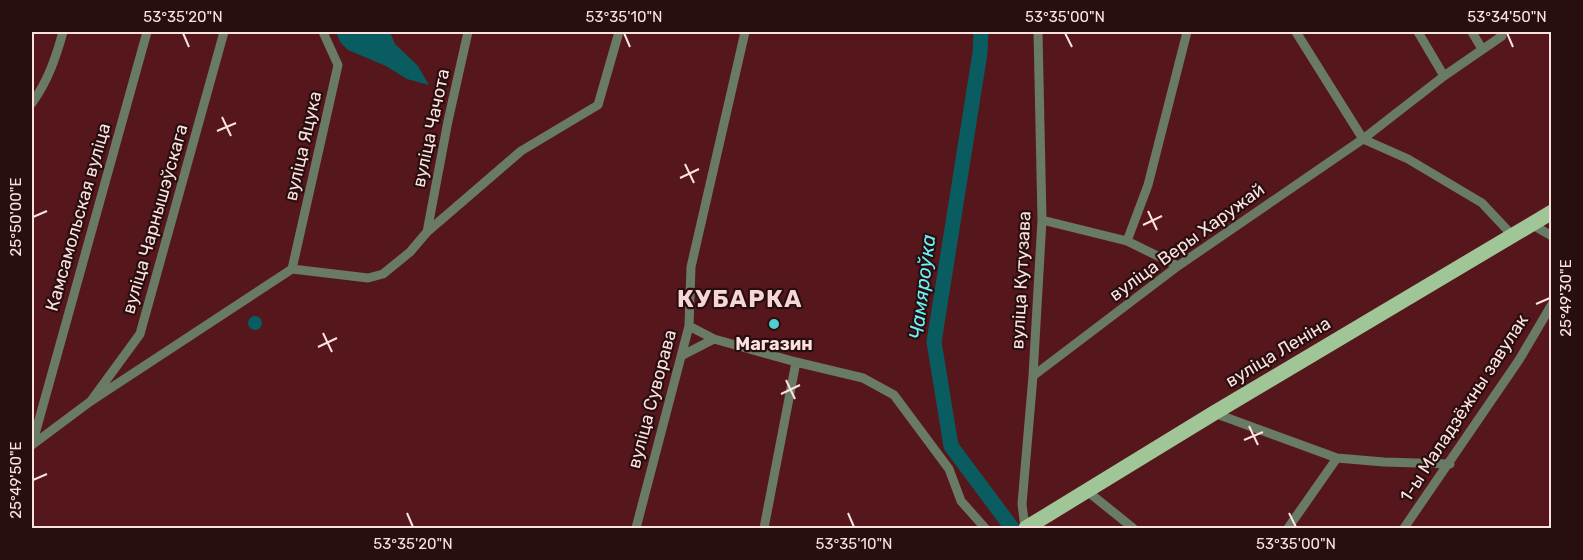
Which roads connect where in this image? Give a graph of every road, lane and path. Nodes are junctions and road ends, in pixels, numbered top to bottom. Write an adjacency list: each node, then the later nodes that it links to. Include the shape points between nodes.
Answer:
1 (63, 32): 16 (street, via 54,62)
2 (147, 32): 35 (street, Камсамольская вуліца)
3 (224, 32): 33 (street, вуліца Чарнышэўскага, via 140,334)
4 (323, 32): 26 (street, вуліца Яцука, via 338,65)
5 (468, 32): 21 (street, вуліца Чачота)
6 (619, 32): 21 (street, via 598,105 521,151)
7 (745, 32): 28 (street, вуліца Суворава, via 691,267)
8 (1038, 32): 19 (street, вуліца Кутузава)
9 (1187, 32): 24 (street, via 1148,185)
10 (1296, 32): 17 (street)
11 (1418, 32): 15 (street)
12 (1472, 32): 14 (street)
13 (1502, 36): 14 (street, вуліца Веры Харужай)
14 (1482, 49): 15 (street, вуліца Веры Харужай)
15 (1444, 76): 17 (street, вуліца Веры Харужай)
16 (32, 103)
17 (1364, 139): 22 (street, via 1408,159 1482,203); 25 (street, вуліца Веры Харужай)
18 (1551, 212): 20 (main road, вуліца Леніна)
19 (1042, 220): 24 (street); 32 (street, вуліца Кутузава)
20 (1531, 224): 22 (main road, вуліца Леніна); 23 (street)
21 (427, 232): 26 (street, via 396,266 383,274 368,278)
22 (1512, 235): 34 (main road, вуліца Леніна)
23 (1551, 236)
24 (1127, 241): 25 (street)
25 (1178, 266): 32 (street, вуліца Веры Харужай)
26 (292, 269): 33 (street, вуліца Чарнышэўскага)
27 (1551, 304): 37 (street, 1-ы Маладзёжны завулак)
28 (689, 326): 29 (street); 30 (street, вуліца Суворава)
29 (714, 339): 30 (street); 31 (street)
30 (681, 356): 39 (street, вуліца Суворава)
31 (796, 362): 40 (street); 41 (street, via 863,378 894,395 949,469 961,501)
32 (1034, 376): 42 (street, вуліца Кутузава, via 1022,504)
33 (91, 401): 35 (street, вуліца Чарнышэўскага)
34 (1214, 413): 36 (street); 38 (main road, вуліца Леніна)
35 (32, 446)
36 (1337, 458): 37 (street); 44 (street)
37 (1450, 464): 45 (street, 1-ы Маладзёжны завулак)
38 (1087, 491): 42 (main road, вуліца Леніна); 43 (street)
39 (636, 528)
40 (764, 528)
41 (985, 528)
42 (1026, 528)
43 (1133, 528)
44 (1288, 528)
45 (1404, 528)

